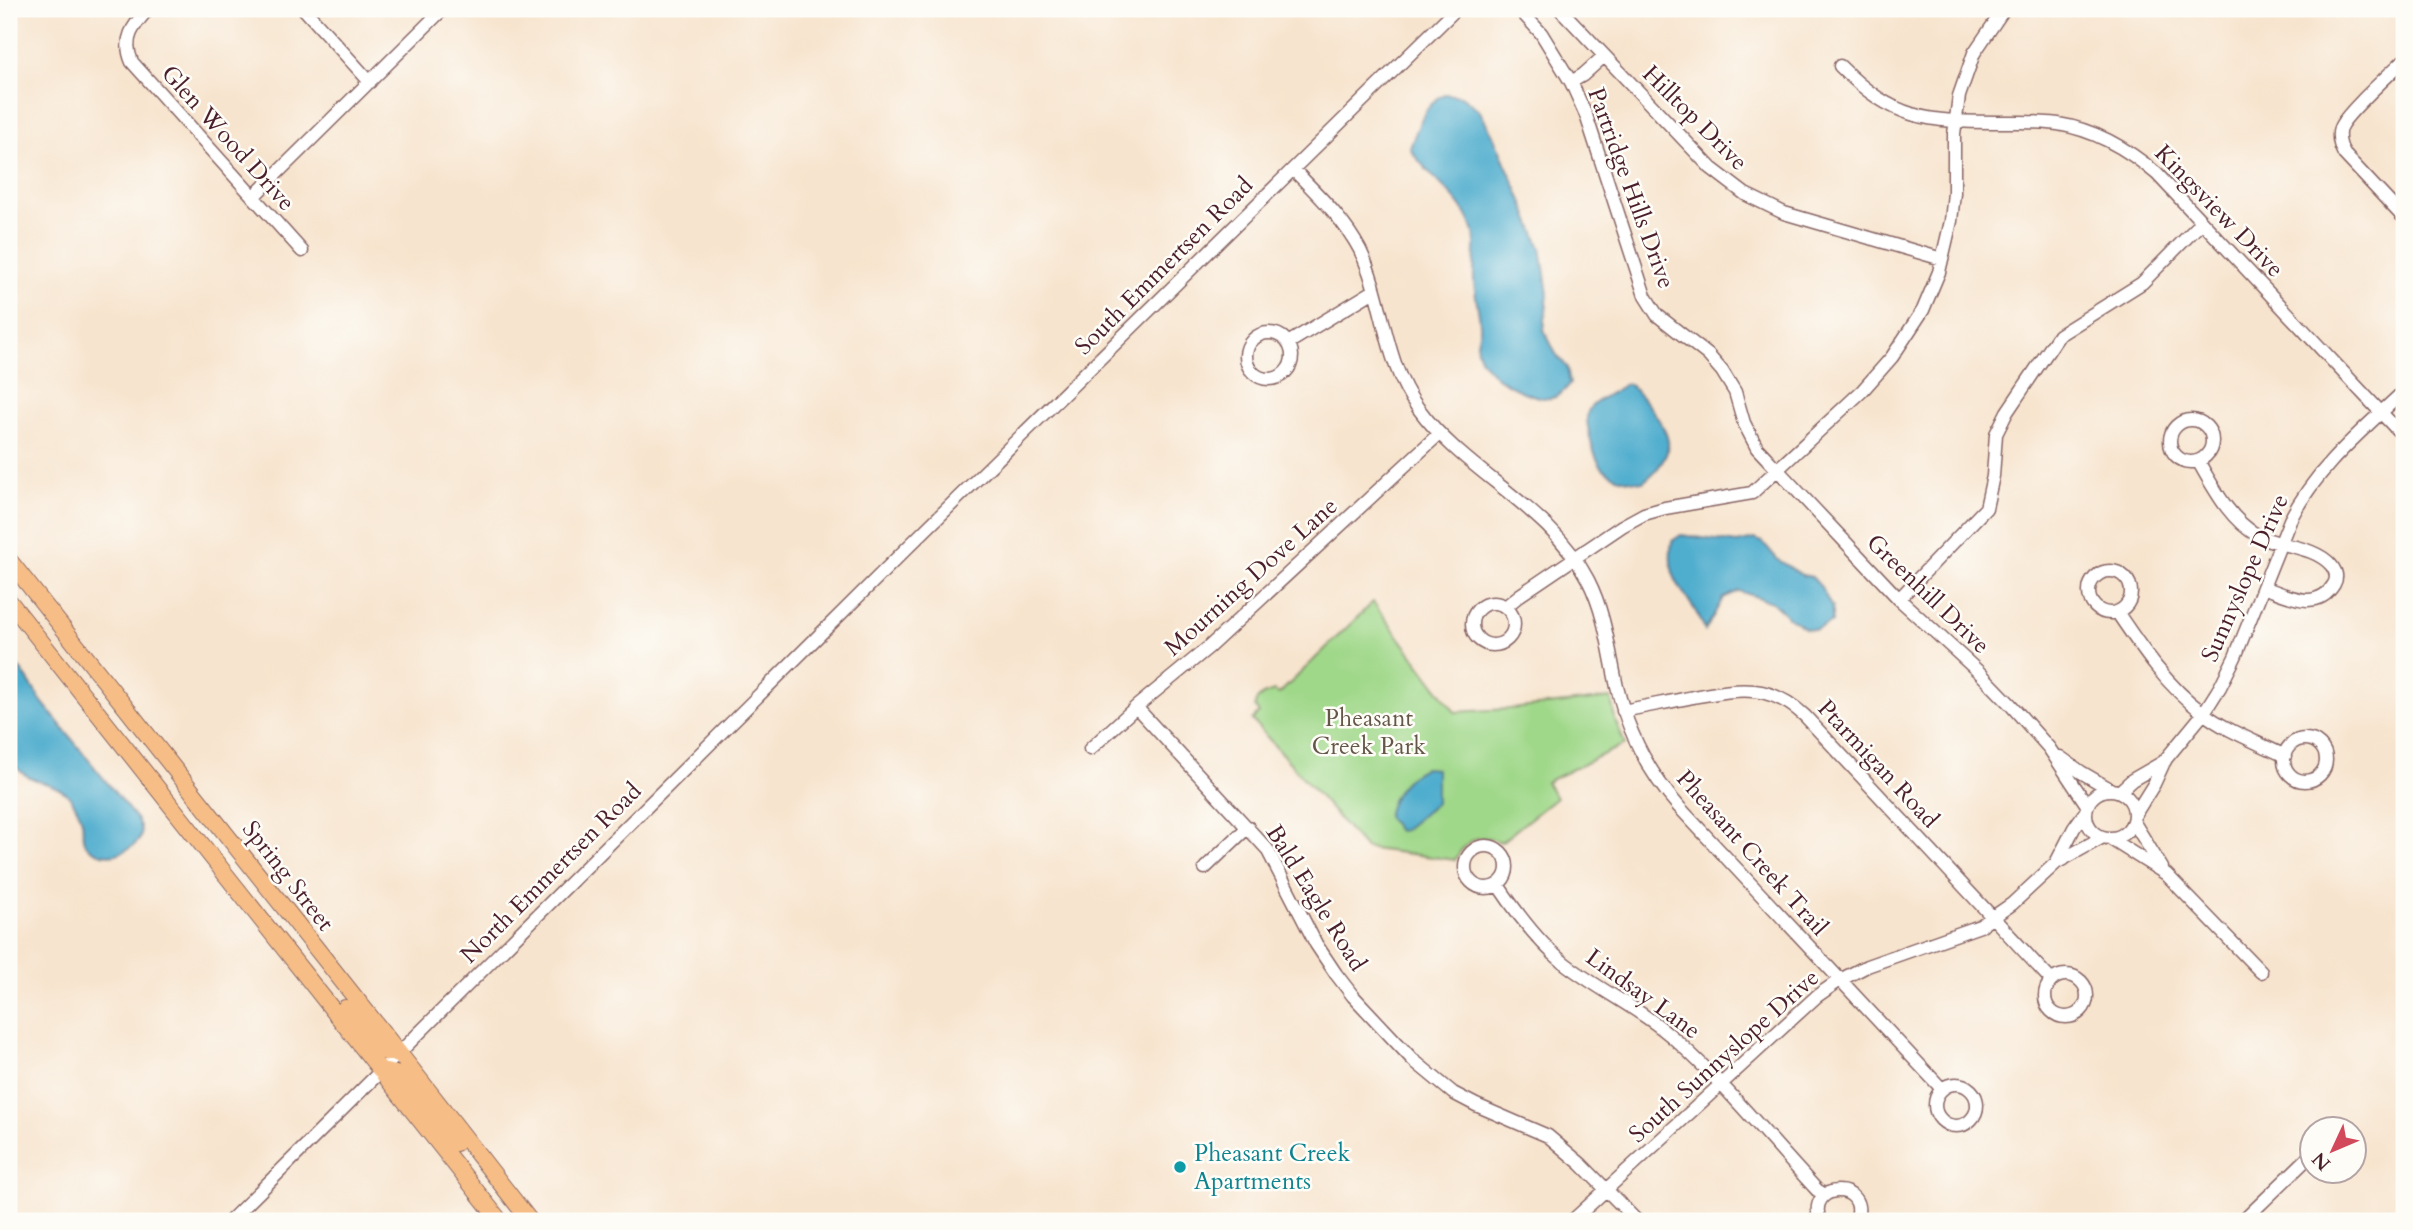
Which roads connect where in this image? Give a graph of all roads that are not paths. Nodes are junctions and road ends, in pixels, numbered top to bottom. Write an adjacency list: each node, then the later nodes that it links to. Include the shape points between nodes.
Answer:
1 (148, 9): 15 (street, Glen Wood Drive, via 128,36 128,51 136,67)
2 (304, 9): 11 (street)
3 (443, 9): 11 (street)
4 (1456, 9): 14 (street, South Emmertsen Road)
5 (1519, 9): 12 (street, via 1541,33)
6 (1560, 9): 8 (street, Hilltop Drive)
7 (2004, 9): 13 (street, via 1970,62)
8 (1604, 56): 12 (street, Partridge Hills Drive); 19 (street, Hilltop Drive, via 1711,168 1745,194 1784,213)
9 (2404, 60): 16 (street, via 2344,120 2339,134 2344,154)
10 (1840, 66): 13 (street, Kingsview Drive, via 1863,89 1890,106 1919,117)
11 (370, 82): 15 (street)
12 (1571, 82): 27 (street, Partridge Hills Drive, via 1645,296 1657,315 1722,371 1757,448)
13 (1955, 122): 17 (street, Kingsview Drive, via 2058,124 2097,135 2139,158); 19 (street, via 1953,202)
14 (1293, 169): 20 (street, Pheasant Creek Trail, via 1350,234); 29 (street, South Emmertsen Road)
15 (253, 197): 18 (street, Glen Wood Drive)
16 (2404, 218)
17 (2202, 222): 23 (street, Kingsview Drive); 33 (street, via 2142,283 2059,335 1996,434 1986,508)
18 (302, 251)
19 (1942, 259): 27 (street, via 1923,310 1892,357)
20 (1374, 291): 21 (street); 24 (street, Pheasant Creek Trail, via 1402,381)
21 (1288, 343)
22 (2404, 391): 23 (street, Sunnyslope Drive)
23 (2381, 413): 25 (street, Kingsview Drive); 28 (street, Sunnyslope Drive, via 2314,480)
24 (1439, 434): 30 (street, Pheasant Creek Trail, via 1539,518); 37 (street, Mourning Dove Lane, via 1209,647)
25 (2404, 437)
26 (2198, 461): 28 (street, via 2240,523)
27 (1778, 470): 30 (street, via 1752,493 1644,514); 33 (street, Greenhill Drive)
28 (2280, 544): 32 (street, Sunnyslope Drive); 32 (street, via 2329,562 2336,580 2313,602)
29 (902, 554): 61 (street, North Emmertsen Road)
30 (1575, 557): 35 (street); 38 (street, Pheasant Creek Trail, via 1604,621)
31 (9, 560): 40 (main road, Spring Street)
32 (2263, 587): 39 (street, Sunnyslope Drive, via 2235,657)
33 (1899, 599): 41 (street, Greenhill Drive, via 1981,674)
34 (9, 601): 44 (main road, Spring Street)
35 (1507, 608)
36 (2117, 612): 39 (street, via 2150,661)
37 (1136, 707): 42 (street, Mourning Dove Lane); 49 (street, Bald Eagle Road)
38 (1623, 710): 55 (street, Ptarmigan Road, via 1739,689 1764,692 1787,702); 59 (street, Pheasant Creek Trail, via 1638,748 1665,792)
39 (2203, 713): 43 (street); 45 (street, Sunnyslope Drive)
40 (152, 740): 44 (main road); 56 (main road, Spring Street)
41 (2049, 748): 46 (street, Greenhill Drive); 47 (street, Greenhill Drive)
42 (1090, 749)
43 (2285, 755)
44 (132, 756): 57 (main road, Spring Street)
45 (2165, 760): 46 (street, Sunnyslope Drive); 48 (street, Sunnyslope Drive)
46 (2115, 790): 47 (street, via 2096,793); 48 (street, via 2132,803)
47 (2087, 808): 50 (street, via 2091,829); 51 (street, South Sunnyslope Drive)
48 (2134, 818): 50 (street, via 2127,832); 53 (street)
49 (1248, 827): 52 (street); 68 (street, Bald Eagle Road, via 1267,849 1336,974 1413,1060 1453,1093 1548,1136)
50 (2106, 837): 51 (street, South Sunnyslope Drive); 53 (street)
51 (2056, 863): 55 (street, South Sunnyslope Drive)
52 (1205, 868)
53 (2166, 874): 58 (street)
54 (1498, 885): 63 (street, Lindsay Lane, via 1550,950 1658,1026)
55 (1994, 918): 59 (street, South Sunnyslope Drive); 60 (street, Ptarmigan Road)
56 (314, 945): 57 (main road); 61 (main road, Spring Street)
57 (295, 962): 61 (main road, via 320,978 376,1046); 62 (main road, Spring Street)
58 (2261, 972)
59 (1840, 980): 63 (street, South Sunnyslope Drive, via 1798,1012); 64 (street, Pheasant Creek Trail)
60 (2051, 980)
61 (400, 1053): 62 (street, North Emmertsen Road); 65 (main road, Spring Street)
62 (381, 1071): 65 (main road, via 401,1075 463,1151); 67 (main road, Spring Street); 70 (street, North Emmertsen Road)
63 (1720, 1085): 68 (street, South Sunnyslope Drive); 69 (street, Lindsay Lane)
64 (1942, 1089)
65 (478, 1156): 67 (main road); 72 (main road, Spring Street)
66 (2298, 1168): 77 (street)
67 (461, 1171): 71 (main road, Spring Street)
68 (1607, 1190): 73 (street, South Sunnyslope Drive); 74 (street, Bald Eagle Road)
69 (1825, 1195): 75 (street, via 1818,1206); 76 (street, via 1838,1190 1851,1194 1858,1206)
70 (230, 1221)
71 (500, 1221)
72 (530, 1221)
73 (1572, 1221)
74 (1637, 1221)
75 (1820, 1221)
76 (1856, 1221)
77 (2243, 1221)

